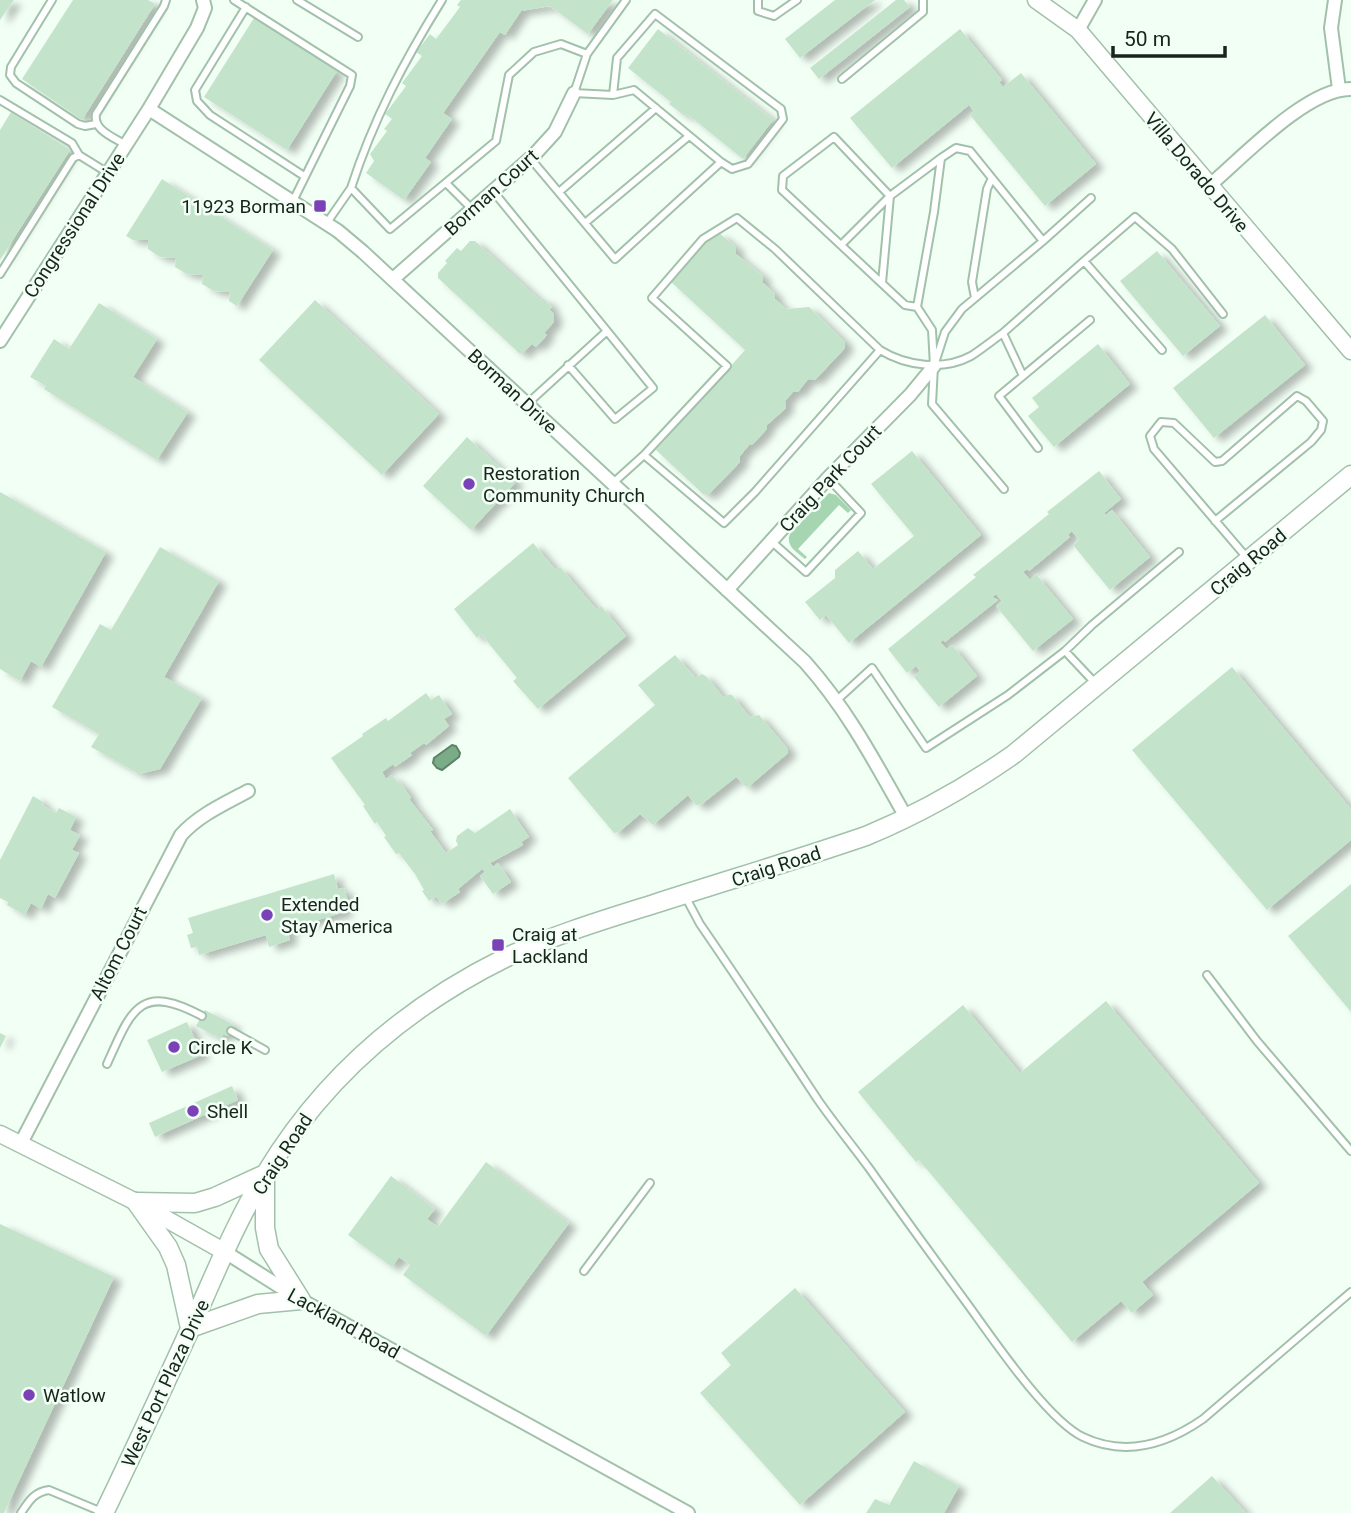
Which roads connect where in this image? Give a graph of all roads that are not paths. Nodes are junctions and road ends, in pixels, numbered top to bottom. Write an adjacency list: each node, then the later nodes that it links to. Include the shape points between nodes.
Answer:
1 (52, 0): 25 (lane, via 10,67 10,75 78,124)
2 (166, 0): 25 (lane, via 96,114)
3 (203, 0): 24 (street, via 205,8 197,28)
4 (234, 0): 14 (lane)
5 (297, 0): 16 (lane)
6 (442, 0): 37 (lane, via 412,47 366,141)
7 (625, 0): 17 (lane)
8 (758, 0): 9 (lane, via 758,11 774,16)
9 (797, 0)
10 (923, 0): 18 (lane, via 922,12)
11 (1036, 0): 15 (street, Villa Dorado Drive)
12 (1095, 0): 15 (street)
13 (1335, 0): 19 (street, via 1331,28)
14 (246, 7): 33 (lane, via 352,75); 33 (lane, via 195,90 197,101 210,116)
15 (1078, 30): 36 (street, Villa Dorado Drive)
16 (358, 37)
17 (587, 54): 20 (lane); 35 (lane, via 561,44 534,52 509,75 496,141)
18 (842, 79)
19 (1345, 89): 36 (street, via 1314,99)
20 (574, 93): 21 (lane); 29 (street, Borman Court, via 555,132)
21 (613, 95): 23 (lane, via 634,90); 31 (lane, via 617,58 655,14 781,109 783,120 748,163 732,169)
22 (0, 100): 28 (lane, via 72,143)
23 (656, 108): 26 (lane); 39 (lane)
24 (149, 109): 27 (street, Congressional Drive); 42 (street, Borman Drive)
25 (96, 124): 27 (lane)
26 (689, 136): 31 (lane); 44 (lane)
27 (126, 145): 32 (street, Congressional Drive)
28 (79, 155): 32 (lane); 49 (lane)
29 (530, 158): 38 (street, Borman Court); 39 (lane)
30 (941, 158): 34 (lane, via 956,148 970,151); 40 (lane); 53 (lane)
31 (721, 162): 44 (lane, via 615,260)
32 (108, 173): 58 (street, Congressional Drive)
33 (304, 176): 42 (lane)
34 (992, 178): 46 (lane); 52 (lane, via 972,282)
35 (446, 183): 37 (lane, via 390,229); 43 (lane)
36 (1209, 186): 61 (street, Villa Dorado Drive)
37 (351, 188): 45 (lane)
38 (493, 191): 43 (street, Borman Court); 56 (lane)
39 (559, 192): 44 (lane)
40 (890, 196): 47 (lane); 47 (lane, via 834,137 783,176 782,190); 51 (lane)
41 (1091, 198): 46 (lane)
42 (292, 202): 45 (street, Borman Drive)
43 (472, 209): 50 (street, Borman Court)
44 (585, 223)
45 (326, 224): 50 (street, Borman Drive)
46 (1043, 241): 52 (lane)
47 (841, 245): 51 (lane)
48 (1084, 261): 54 (lane, via 1135,217 1172,249); 57 (lane); 60 (lane)
49 (0, 274)
50 (393, 279): 65 (street, Borman Drive)
51 (882, 283): 53 (lane, via 905,305)
52 (975, 298): 63 (lane, via 944,332)
53 (917, 307): 63 (lane, via 932,330)
54 (1223, 314)
55 (1090, 320): 64 (lane)
56 (607, 331): 62 (lane); 62 (lane, via 653,387 615,419)
57 (1003, 333): 63 (lane, via 969,357); 64 (lane)
58 (0, 341)
59 (880, 350): 63 (lane, via 897,360); 67 (lane, via 724,523); 67 (lane, via 737,218 703,239 652,298 727,366)
60 (1162, 350)
61 (1351, 351)
62 (568, 365): 65 (lane)
63 (934, 366): 69 (street, Craig Park Court); 71 (lane, via 932,404)
64 (1023, 376): 66 (lane, via 999,396)
65 (527, 404): 70 (street, Borman Drive)
66 (1038, 448)
67 (644, 455): 70 (lane)
68 (1351, 475): 75 (main road, Craig Road)
69 (828, 478): 73 (street, Craig Park Court); 73 (lane, via 861,513 806,572)
70 (612, 485): 76 (street, Borman Drive)
71 (1004, 489)
72 (1215, 521): 72 (lane, via 1154,449 1150,436 1161,422 1174,423 1215,462 1222,461 1297,396 1306,401 1323,421 1321,430); 75 (lane)
73 (771, 541): 76 (street, Craig Park Court)
74 (1178, 552): 77 (lane)
75 (1249, 561): 78 (main road, Craig Road)
76 (727, 590): 79 (street, Borman Drive, via 805,662)
77 (1065, 651): 78 (lane); 79 (lane, via 926,748 872,668)
78 (1098, 685): 81 (main road, Craig Road, via 1014,754)
79 (837, 700): 81 (street, Borman Drive)
80 (248, 791): 89 (street, Altom Court, via 203,816 181,835)
81 (907, 819): 82 (main road, Craig Road, via 853,841)
82 (684, 894): 91 (main road, Craig Road, via 567,932 506,958 414,1012 376,1040 332,1085); 96 (lane, via 699,924 903,1217 997,1345 1059,1420 1081,1436 1122,1447 1146,1446 1183,1433)
83 (1207, 975): 90 (lane)
84 (202, 1016): 87 (lane, via 168,1001 145,1004 132,1014)
85 (231, 1031): 86 (lane)
86 (265, 1050)
87 (107, 1064)
88 (0, 1134): 89 (street, Lackland Road)
89 (20, 1144): 93 (street, Lackland Road)
90 (1351, 1151)
91 (265, 1174): 93 (main road, via 195,1203); 94 (main road, Craig Road); 97 (main road, via 269,1250)
92 (650, 1183): 95 (lane)
93 (136, 1202): 94 (street, Lackland Road); 98 (main road, via 176,1265)
94 (225, 1252): 97 (street, Lackland Road); 98 (main road, West Port Plaza Drive)
95 (584, 1271)
96 (1351, 1292)
97 (301, 1300): 98 (main road, via 258,1304); 101 (street, Lackland Road)
98 (190, 1328): 100 (main road, West Port Plaza Drive)
99 (21, 1513): 100 (lane, via 33,1496 49,1490)
100 (104, 1513)
101 (688, 1513)

